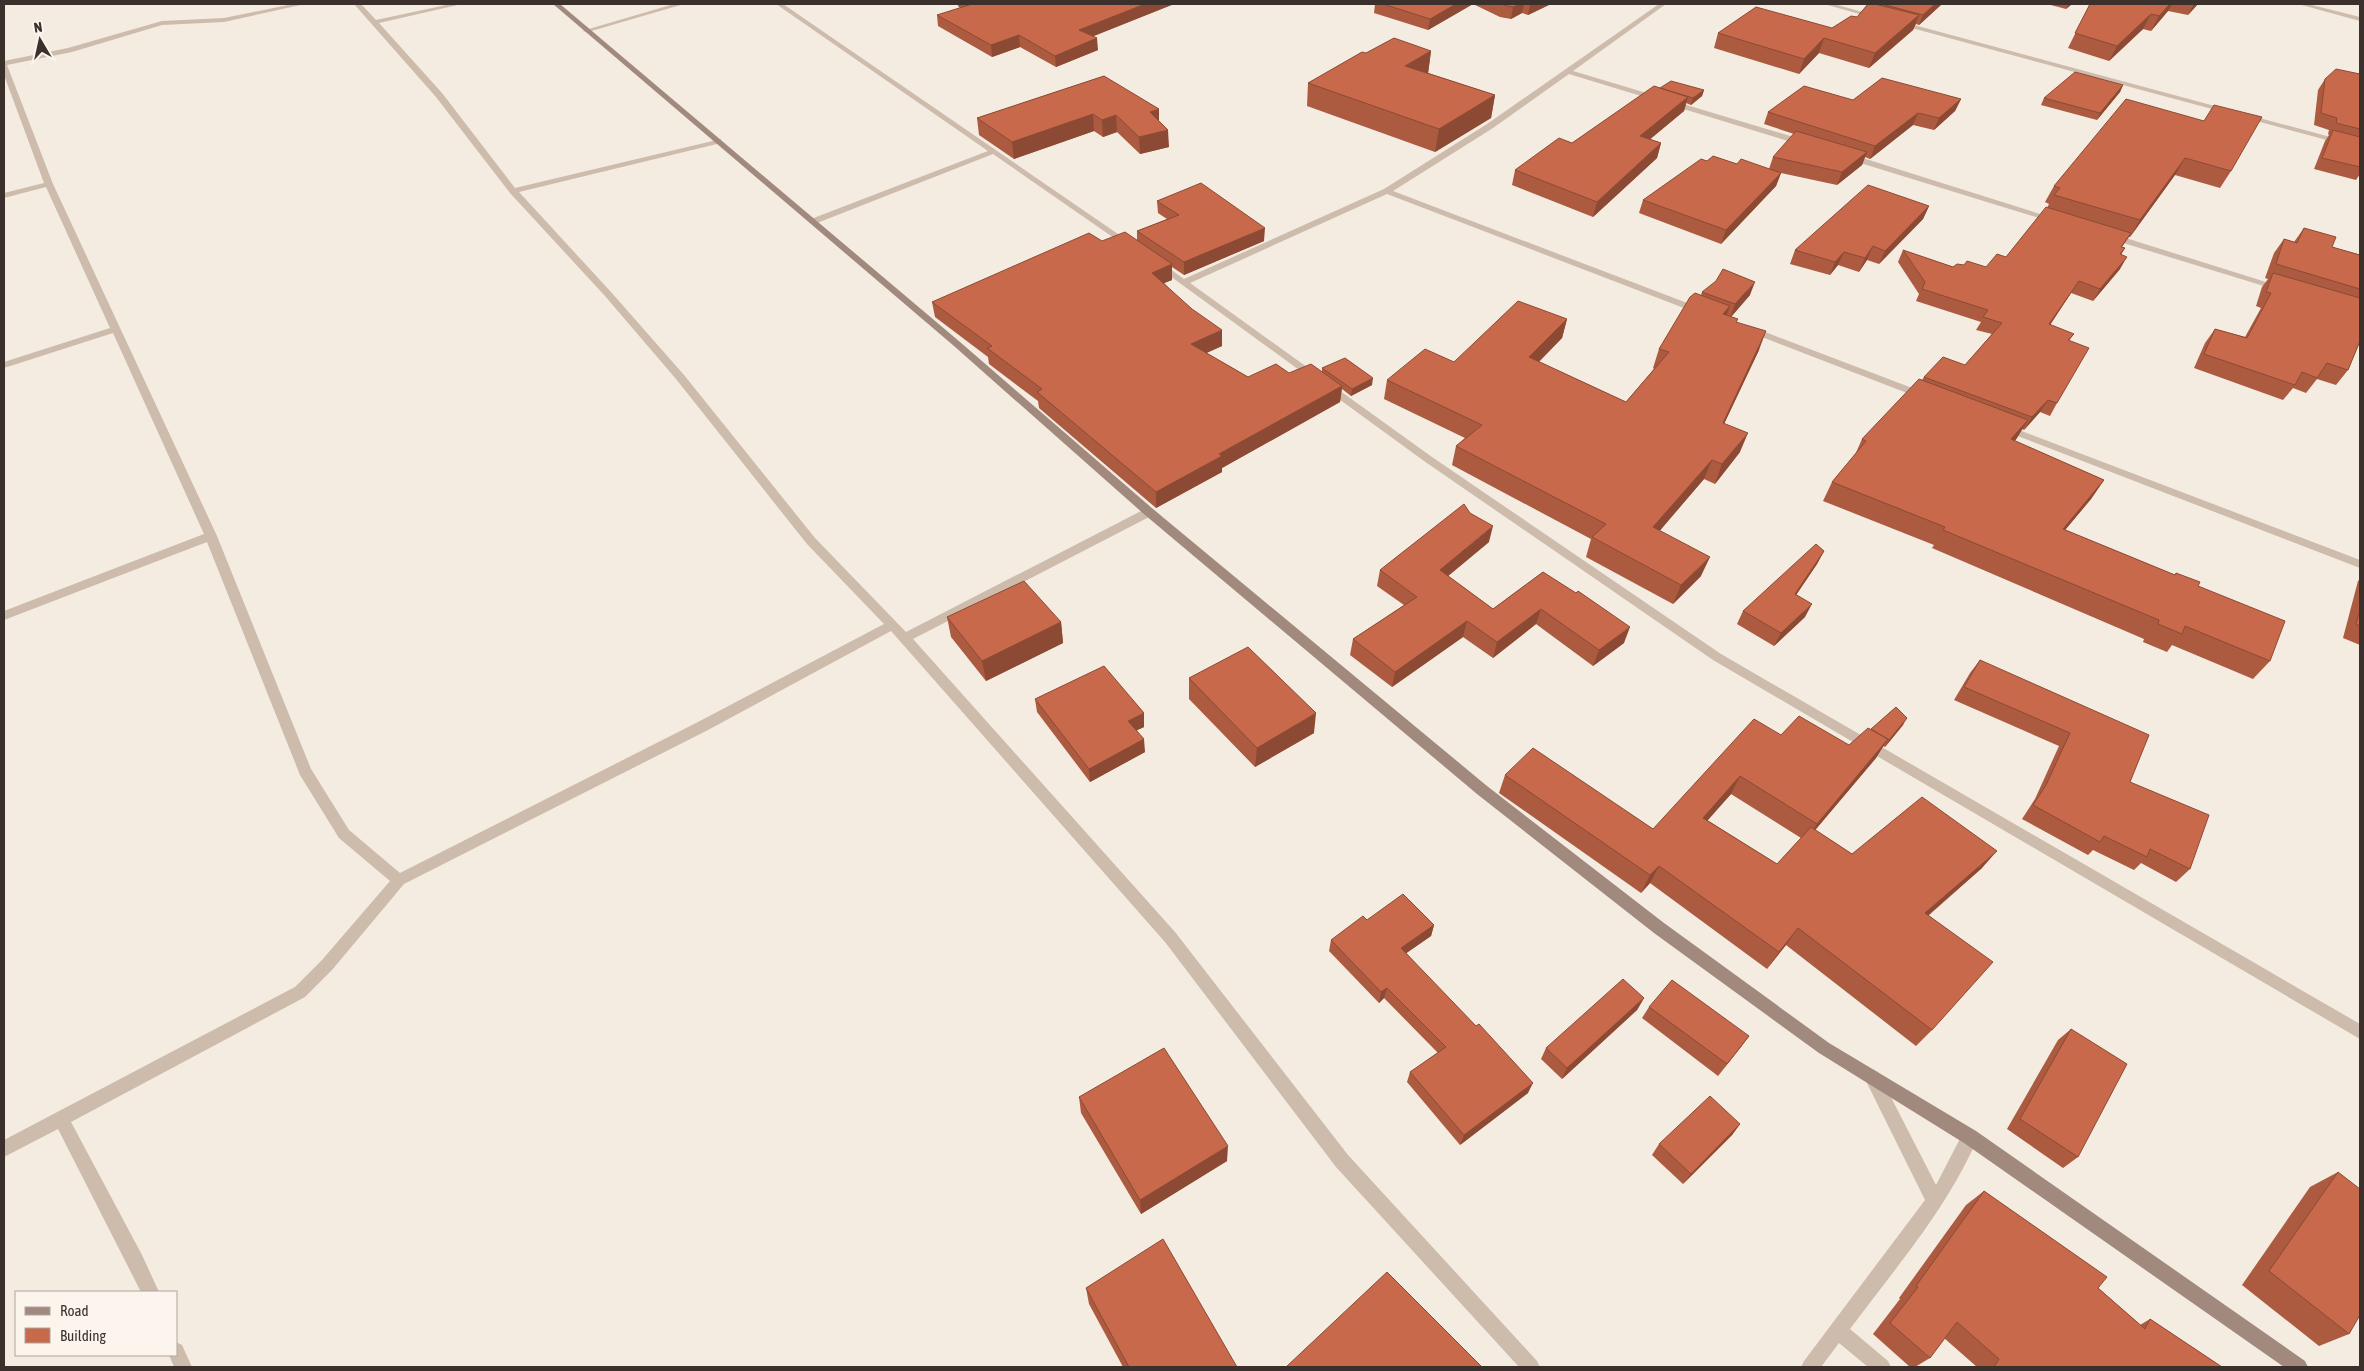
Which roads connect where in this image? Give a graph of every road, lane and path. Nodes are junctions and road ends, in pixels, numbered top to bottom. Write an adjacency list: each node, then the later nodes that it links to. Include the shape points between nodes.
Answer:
1 (302, 4): 15 (street, via 224,20 162,23)
2 (357, 4): 12 (street)
3 (459, 4): 12 (street)
4 (556, 4): 14 (street)
5 (681, 4): 14 (street)
6 (779, 4): 20 (street)
7 (1663, 4): 16 (street)
8 (1827, 4): 10 (street)
9 (2301, 4): 11 (street)
10 (1885, 19)
11 (2360, 19)
12 (374, 22): 23 (street, via 439,95)
13 (1895, 22): 19 (street)
14 (586, 31): 17 (street)
15 (4, 65): 22 (street)
16 (1567, 71): 18 (street); 24 (street, via 1490,126)
17 (718, 141): 23 (street); 26 (street)
18 (1816, 147)
19 (2360, 147)
20 (994, 151): 26 (street); 29 (street)
21 (1835, 153): 27 (street)
22 (49, 184): 25 (street); 33 (street)
23 (512, 191): 41 (street, via 680,377 811,541)
24 (1387, 191): 29 (street); 31 (street)
25 (4, 196)
26 (814, 221): 37 (street)
27 (2064, 222)
28 (2102, 234): 30 (street)
29 (1184, 282): 44 (street, via 1428,459 1717,657)
30 (2293, 292)
31 (1708, 314)
32 (1736, 324): 35 (street)
33 (116, 329): 34 (street); 38 (street)
34 (4, 366)
35 (1938, 402)
36 (1993, 423): 39 (street)
37 (1149, 512): 42 (street); 45 (street, via 1482,790 1659,928 1824,1048)
38 (210, 536): 40 (street); 43 (street, via 304,771 344,834)
39 (2360, 564)
40 (4, 616)
41 (892, 626): 42 (street); 43 (street)
42 (905, 638): 52 (street, via 1170,937 1342,1161)
43 (399, 880): 46 (street, via 300,992)
44 (2360, 1032)
45 (1872, 1077): 47 (street); 49 (street)
46 (61, 1119): 48 (street); 50 (street)
47 (1970, 1137): 49 (street); 55 (street)
48 (4, 1149)
49 (1935, 1201): 51 (street)
50 (150, 1291)
51 (1839, 1331): 53 (street); 54 (street)
52 (1531, 1367)
53 (1810, 1367)
54 (1882, 1367)
55 (2299, 1367)

